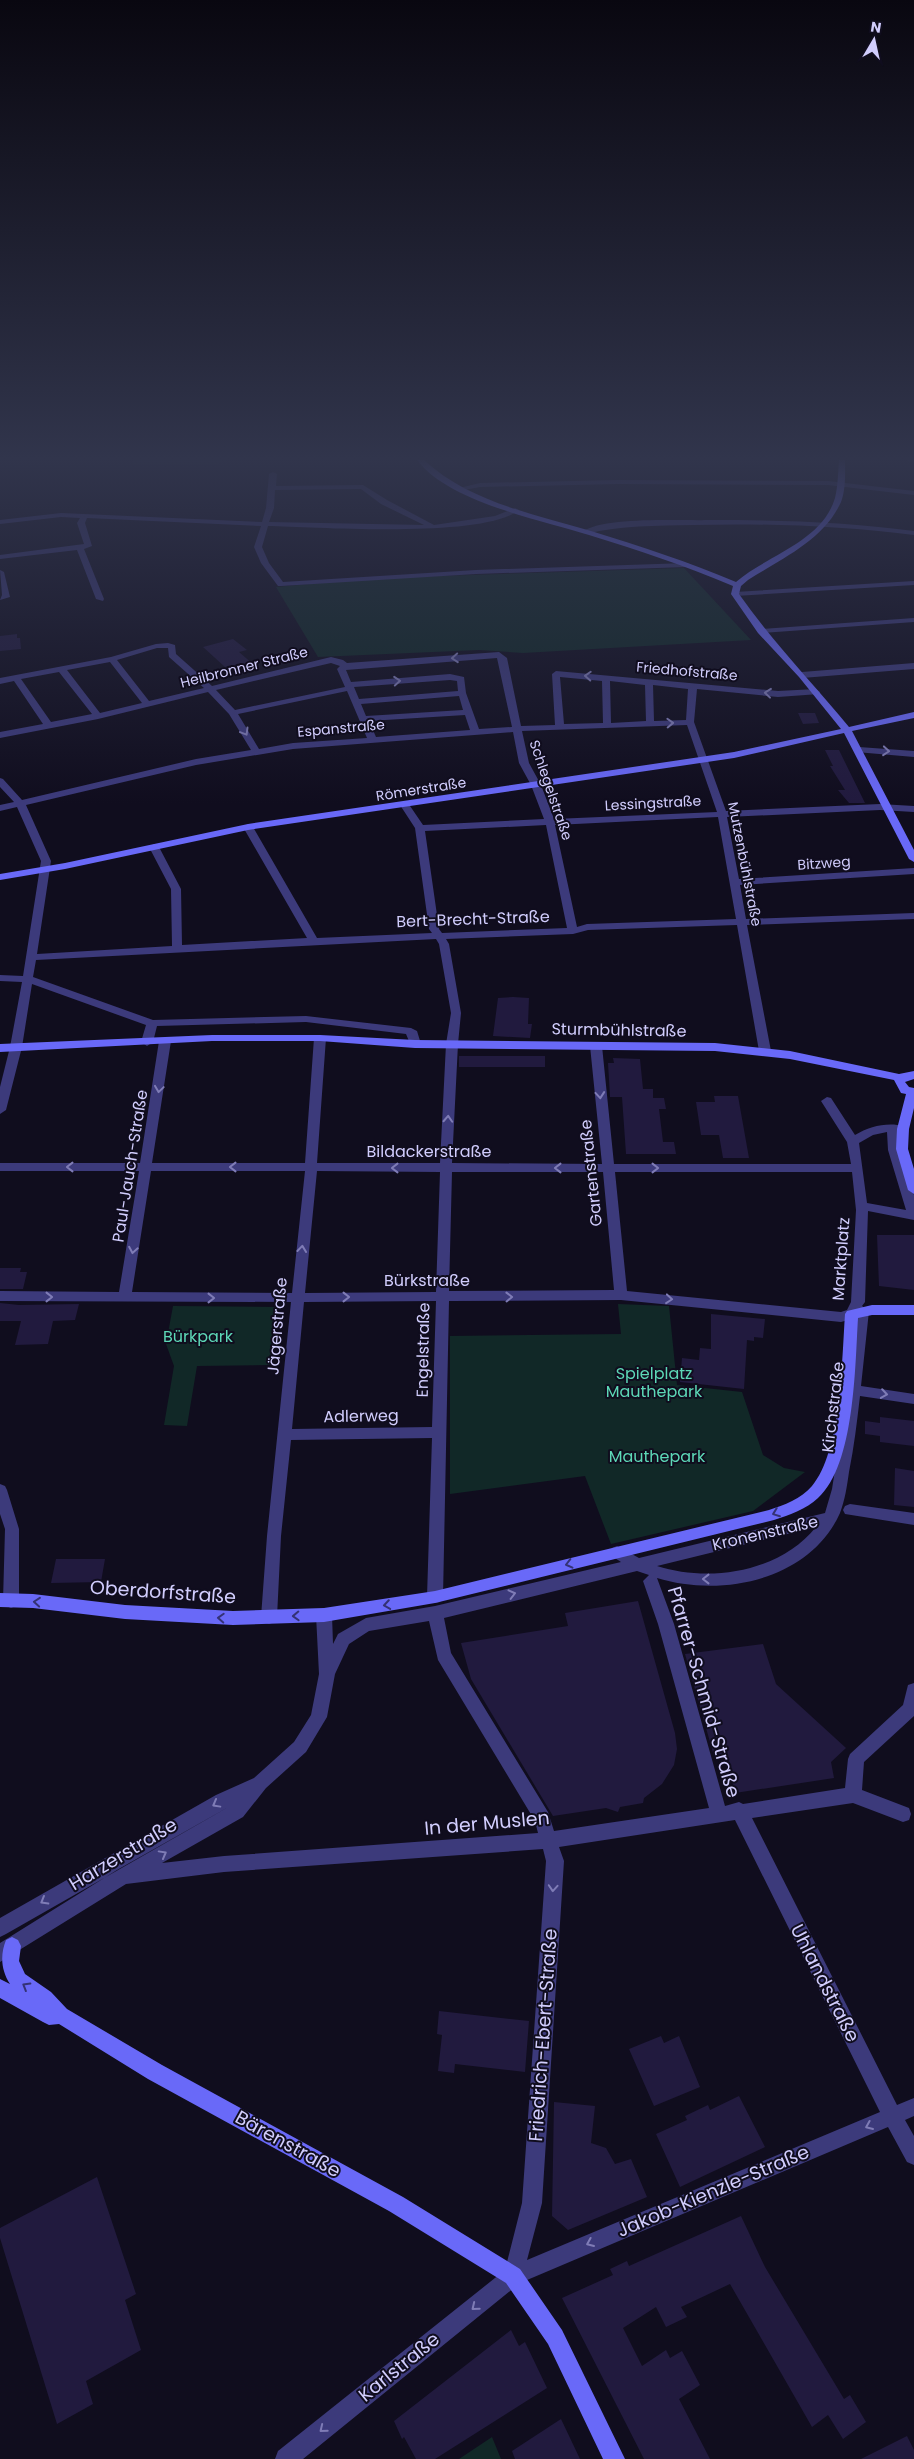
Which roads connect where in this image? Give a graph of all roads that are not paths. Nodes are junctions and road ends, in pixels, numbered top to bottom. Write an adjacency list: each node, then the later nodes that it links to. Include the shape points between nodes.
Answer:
1 (1, 575): 10 (street, via 6,597)
2 (91, 575): 11 (street)
3 (273, 575): 4 (street, via 280,584)
4 (431, 575)
5 (711, 575): 8 (main road)
6 (750, 575): 8 (main road)
7 (914, 583): 9 (street)
8 (737, 585): 9 (main road)
9 (735, 594): 13 (main road)
10 (0, 598)
11 (100, 599)
12 (914, 620): 13 (street)
13 (761, 631): 19 (main road)
14 (503, 658): 16 (street, Heilbronner Straße, one-way to 16, via 499,655); 42 (street, Schlegelstraße)
15 (112, 659): 18 (street); 26 (street, via 168,645 172,647 172,655); 30 (street)
16 (345, 666): 25 (street, via 341,670); 26 (street, Heilbronner Straße, via 331,660)
17 (914, 666): 19 (street)
18 (62, 670): 21 (street); 34 (street)
19 (802, 675): 27 (main road)
20 (606, 677): 23 (street, Friedhofstraße); 38 (street); 41 (street, Friedhofstraße, one-way to 41, via 556,674)
21 (16, 678): 22 (street); 40 (street)
22 (0, 681)
23 (649, 682): 24 (street, Friedhofstraße); 37 (street)
24 (693, 685): 27 (street, Friedhofstraße, one-way to 24, via 778,694); 36 (street, Mutzenbühlstraße)
25 (350, 686): 28 (street, one-way to 28, via 450,677 461,679); 29 (street); 32 (street)
26 (208, 690): 30 (street, Heilbronner Straße); 32 (street)
27 (816, 692): 43 (main road)
28 (462, 693): 29 (street); 31 (street)
29 (356, 702): 35 (street)
30 (147, 704): 34 (street, Heilbronner Straße)
31 (468, 712): 35 (street); 44 (street)
32 (233, 713): 48 (street, one-way to 48)
33 (914, 715): 43 (main road, Römerstraße)
34 (98, 716): 40 (street, Heilbronner Straße)
35 (364, 720): 46 (street)
36 (690, 722): 37 (street, Espanstraße, one-way to 36); 50 (street, Mutzenbühlstraße)
37 (650, 724): 38 (street, Espanstraße)
38 (607, 725): 41 (street, Espanstraße)
39 (0, 726): 45 (street, Heilbronner Straße)
40 (49, 726): 45 (street, Heilbronner Straße)
41 (560, 727): 42 (street, Espanstraße)
42 (516, 729): 44 (street, Espanstraße); 52 (street, Schlegelstraße, via 524,763)
43 (847, 730): 47 (main road); 50 (main road, Römerstraße)
44 (475, 732): 46 (street, Espanstraße)
45 (3, 735)
46 (372, 739): 48 (street, Espanstraße)
47 (859, 750): 49 (street, one-way to 49); 55 (main road)
48 (256, 751): 53 (street, Espanstraße)
49 (914, 754)
50 (704, 760): 52 (main road, Römerstraße); 58 (street, Mutzenbühlstraße)
51 (0, 781): 53 (street)
52 (536, 785): 54 (main road, Römerstraße); 59 (street, Schlegelstraße)
53 (20, 803): 56 (street, Espanstraße); 64 (street, via 43,854)
54 (405, 805): 60 (main road, Römerstraße); 61 (street)
55 (888, 806): 57 (street, Lessingstraße); 58 (street, Lessingstraße); 63 (main road)
56 (0, 808)
57 (914, 809)
58 (722, 814): 59 (street, Lessingstraße); 67 (street, Mutzenbühlstraße)
59 (550, 822): 61 (street, Lessingstraße); 70 (street, Schlegelstraße)
60 (248, 828): 62 (main road, Römerstraße); 72 (street)
61 (420, 828): 71 (street, Engelstraße, via 434,929)
62 (154, 847): 64 (main road, Römerstraße); 73 (street, via 176,889)
63 (914, 859)
64 (46, 869): 66 (main road, Römerstraße); 74 (street)
65 (914, 871): 67 (street, Bitzweg)
66 (0, 876)
67 (735, 882): 69 (street, Mutzenbühlstraße)
68 (914, 916): 69 (street, Bert-Brecht-Straße)
69 (742, 921): 70 (street, Bert-Brecht-Straße); 86 (street, Mutzenbühlstraße)
70 (573, 930): 71 (street, Bert-Brecht-Straße, via 454,937)
71 (438, 935): 72 (street, Bert-Brecht-Straße); 82 (street, Engelstraße, via 444,944 456,1012)
72 (314, 940): 73 (street, Bert-Brecht-Straße)
73 (177, 948): 74 (street, Bert-Brecht-Straße)
74 (32, 957): 76 (street)
75 (0, 978): 76 (street)
76 (29, 979): 77 (street); 84 (street)
77 (152, 1023): 80 (street); 81 (street, via 306,1019 411,1031)
78 (320, 1038): 79 (main road, Sturmbühlstraße); 81 (main road, Sturmbühlstraße); 96 (street, Jägerstraße)
79 (165, 1041): 80 (main road, Sturmbühlstraße); 95 (street, Paul-Jauch-Straße, one-way to 95)
80 (147, 1042): 84 (main road, Sturmbühlstraße)
81 (415, 1044): 82 (main road, Sturmbühlstraße)
82 (452, 1044): 83 (main road, Sturmbühlstraße); 97 (street, Engelstraße, one-way to 82)
83 (596, 1046): 86 (main road, Sturmbühlstraße); 98 (street, Gartenstraße, one-way to 98)
84 (16, 1047): 85 (main road, Sturmbühlstraße); 91 (street)
85 (0, 1048)
86 (765, 1051): 88 (main road, Sturmbühlstraße)
87 (914, 1075): 88 (main road)
88 (900, 1078): 89 (main road, via 902,1087)
89 (913, 1092): 92 (main road, Marktplatz)
90 (827, 1101): 93 (street)
91 (0, 1110)
92 (897, 1128): 93 (street, via 867,1131); 100 (main road, Marktplatz); 102 (street, Marktplatz, via 894,1150)
93 (853, 1142): 99 (street, Marktplatz)
94 (0, 1167): 95 (street, Bildackerstraße, one-way to 94)
95 (147, 1167): 96 (street, Bildackerstraße, one-way to 95); 105 (street, Paul-Jauch-Straße, one-way to 105)
96 (310, 1167): 97 (street, Bildackerstraße, one-way to 96); 106 (street, Jägerstraße, one-way to 96)
97 (446, 1168): 98 (street, Bildackerstraße, one-way to 97); 107 (street, Engelstraße)
98 (607, 1168): 99 (street, Bildackerstraße, one-way to 99); 104 (street, Gartenstraße)
99 (857, 1168): 101 (street, Marktplatz)
100 (914, 1190)
101 (862, 1206): 102 (street, Marktplatz); 109 (street, Marktplatz)
102 (914, 1216)
103 (0, 1296): 105 (street, Bürkstraße, one-way to 105)
104 (621, 1296): 107 (street, Bürkstraße, one-way to 104); 109 (street, Bürkstraße, one-way to 109, via 841,1317)
105 (125, 1297): 106 (street, Bürkstraße, one-way to 106)
106 (297, 1297): 107 (street, Bürkstraße, one-way to 107); 113 (street, Jägerstraße)
107 (442, 1297): 112 (street, Engelstraße)
108 (914, 1310): 109 (main road)
109 (857, 1312): 110 (main road, Kirchstraße)
110 (850, 1389): 111 (street, one-way to 111); 114 (main road, Kirchstraße); 118 (street, Kirchstraße, via 847,1449)
111 (914, 1399)
112 (439, 1432): 113 (street, Adlerweg); 124 (street, Engelstraße)
113 (285, 1435): 126 (street, Jägerstraße)
114 (836, 1449): 116 (main road, Kirchstraße); 118 (street, Kirchstraße)
115 (0, 1490): 123 (street, via 12,1529)
116 (818, 1490): 120 (main road, Kronenstraße, one-way to 120, via 800,1503 769,1516)
117 (850, 1510): 119 (street)
118 (832, 1512): 121 (street, Kronenstraße); 121 (street, Kronenstraße, one-way to 121, via 811,1543 799,1554 747,1575 684,1579)
119 (914, 1520)
120 (616, 1552): 121 (street, Kronenstraße); 124 (main road, Kronenstraße, one-way to 124)
121 (636, 1565): 124 (street, Kronenstraße, one-way to 121)
122 (651, 1581): 133 (street, Pfarrer-Schmid-Straße)
123 (6, 1600): 126 (main road, Oberdorfstraße, one-way to 123, via 125,1612)
124 (435, 1605): 125 (main road, Kronenstraße, one-way to 125); 127 (street, Kronenstraße, via 366,1625); 135 (street, Friedrich-Ebert-Straße, via 444,1655 542,1818)
125 (324, 1615): 126 (main road, Oberdorfstraße, one-way to 126); 128 (street, Harzerstraße)
126 (269, 1617)
127 (350, 1633): 128 (street, Harzerstraße, via 343,1639)
128 (327, 1674): 130 (street, Harzerstraße, via 319,1716 300,1747)
129 (914, 1690): 131 (street, via 910,1709 856,1759)
130 (260, 1783): 136 (street, Harzerstraße, one-way to 130, via 237,1811); 137 (street, Harzerstraße, one-way to 137, via 48,1898)
131 (853, 1795): 132 (street, In der Muslen); 134 (street, In der Muslen)
132 (739, 1810): 133 (street, In der Muslen); 142 (street, Uhlandstraße)
133 (719, 1814): 135 (street, In der Muslen)
134 (903, 1814)
135 (550, 1840): 136 (street, In der Muslen, via 224,1864); 144 (street, Friedrich-Ebert-Straße, one-way to 144, via 555,1861 532,2203)
136 (123, 1876): 138 (street, Harzerstraße)
137 (0, 1928)
138 (6, 1950): 140 (main road, Bärenstraße, one-way to 138, via 55,2004 18,1982)
139 (0, 1988): 140 (main road, Bärenstraße, via 49,2016)
140 (61, 2015): 144 (main road, Bärenstraße, via 155,2072 396,2204)
141 (914, 2107): 142 (street, Jakob-Kienzle-Straße)
142 (893, 2116): 143 (street, Uhlandstraße); 144 (street, Jakob-Kienzle-Straße, one-way to 144)
143 (914, 2155)
144 (513, 2276): 145 (street, Karlstraße, one-way to 145); 146 (main road, via 555,2337)
145 (286, 2459)
146 (614, 2459)

